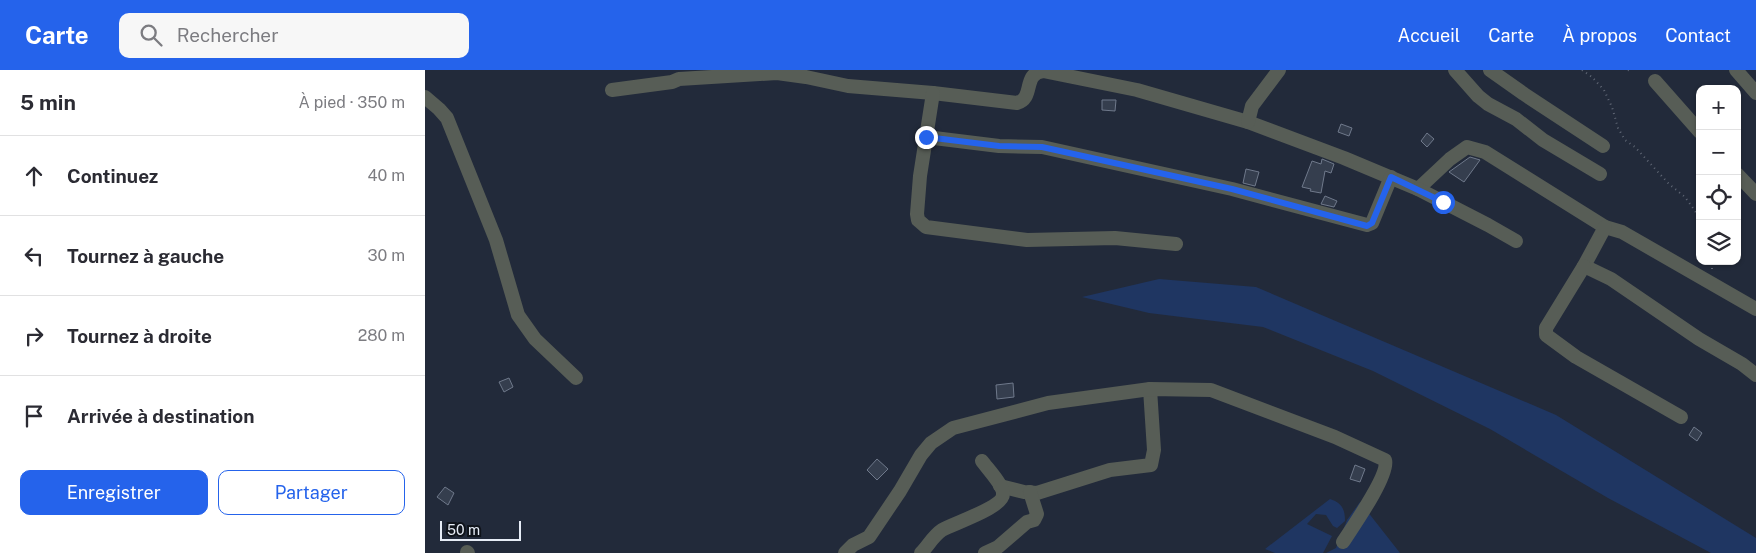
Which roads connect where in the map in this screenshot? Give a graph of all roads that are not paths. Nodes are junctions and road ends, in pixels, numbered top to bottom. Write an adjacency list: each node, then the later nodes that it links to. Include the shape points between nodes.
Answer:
1 (1279, 70): 10 (street, via 1251,106)
2 (1455, 70): 14 (street, via 1488,104)
3 (1490, 70): 13 (street)
4 (1736, 70): 8 (street)
5 (1655, 81): 11 (street)
6 (612, 90): 7 (street, via 679,80 777,73 848,86)
7 (933, 93): 10 (street, via 1017,103 1026,97 1032,75 1043,71 1137,90); 12 (street)
8 (1756, 93)
9 (425, 97): 25 (street, via 447,118 495,240 518,315 535,339)
10 (1248, 122): 16 (street)
11 (1698, 130)
12 (926, 137): 16 (street, via 999,146 1042,147 1232,189 1367,226 1372,223); 21 (street, via 917,214 925,227 1027,240 1115,238)
13 (1603, 146)
14 (1600, 174)
15 (1738, 175): 18 (street)
16 (1391, 177): 17 (street)
17 (1418, 189): 19 (street, via 1467,147 1485,152); 20 (street)
18 (1756, 194)
19 (1605, 227): 22 (street); 23 (street, via 1622,232)
20 (1516, 241)
21 (1176, 244)
22 (1584, 266): 24 (street, via 1611,279); 27 (street, via 1546,328 1546,335 1576,358)
23 (1756, 309)
24 (1756, 375)
25 (576, 378)
26 (1151, 389): 30 (street, via 1154,450 1151,465 1109,470 1047,491); 31 (street, via 1211,390 1335,437 1385,460 1386,465 1371,498); 32 (street, via 1048,404 950,429 921,455 869,537)
27 (1681, 417)
28 (981, 461): 29 (street)
29 (1000, 486): 30 (street); 33 (street, via 1003,491 1001,499 942,530)
30 (1030, 492): 34 (street, via 1037,514 1034,520)
31 (1343, 542)
32 (845, 553)
33 (921, 553)
34 (985, 553)

